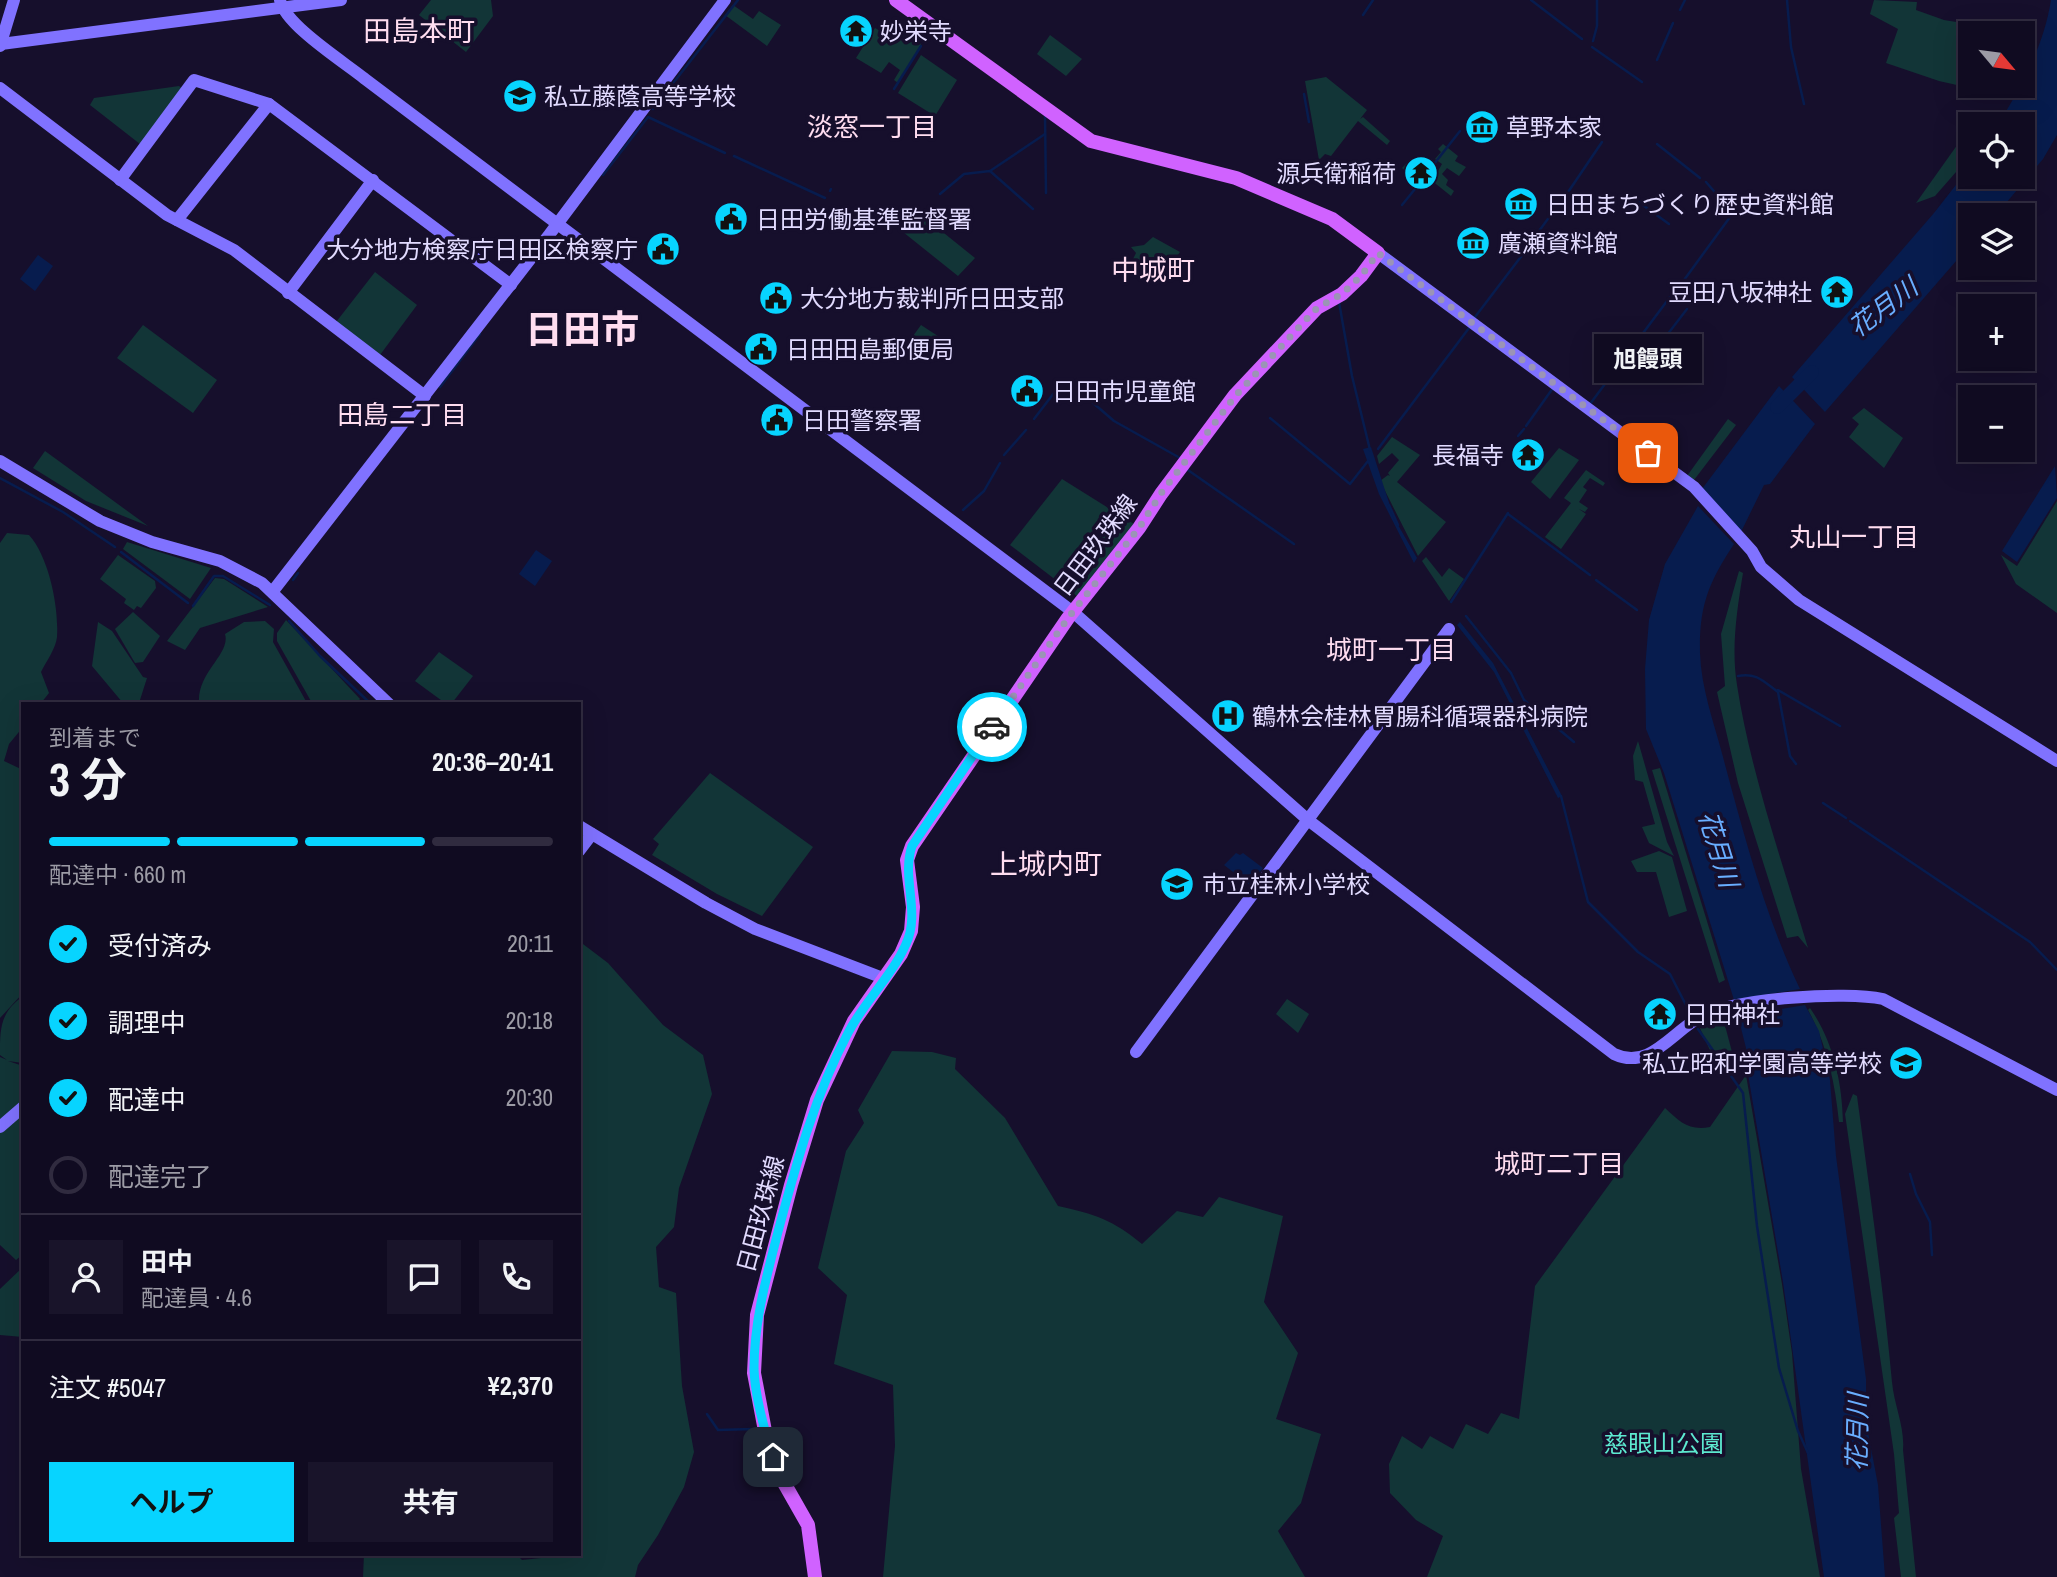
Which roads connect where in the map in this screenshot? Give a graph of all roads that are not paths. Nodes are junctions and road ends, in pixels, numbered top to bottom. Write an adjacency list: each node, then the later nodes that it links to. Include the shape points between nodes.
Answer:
1 (14, 0): 6 (street)
2 (341, 0): 5 (street)
3 (725, 0): 12 (street)
4 (896, 0): 13 (main road, via 1091,141 1236,178 1327,217)
5 (280, 4): 6 (street); 12 (street, via 301,29)
6 (1, 45)
7 (0, 88): 9 (street)
8 (269, 104): 9 (street, via 194,80); 10 (street); 11 (street)
9 (120, 180): 11 (street)
10 (373, 180): 14 (street); 15 (street)
11 (177, 220): 15 (street, via 234,250)
12 (558, 223): 14 (street); 19 (street)
13 (1378, 253): 19 (main road, 日田玖珠線, via 1361,276 1317,308 1236,395); 22 (street, via 1694,487 1761,567 1799,600)
14 (511, 285): 16 (street)
15 (288, 293): 16 (street)
16 (425, 396): 18 (street)
17 (0, 461): 18 (street, via 100,521 220,561)
18 (274, 591): 21 (street)
19 (1073, 612): 23 (street); 27 (main road, 日田玖珠線, via 912,846 907,860 911,931)
20 (1449, 629): 23 (street)
21 (387, 702)
22 (2057, 761)
23 (1308, 820): 28 (street); 29 (street, via 1625,1059 1643,1058 1688,1024 1723,1008 1859,994 1883,999)
24 (581, 827): 25 (street)
25 (592, 834): 26 (street); 27 (street, via 755,929)
26 (581, 848)
27 (883, 978): 32 (main road, 日田玖珠線, via 854,1021 817,1100 757,1315 754,1373 765,1431 783,1481 808,1525)
28 (1136, 1052)
29 (2057, 1090)
30 (21, 1109): 31 (street)
31 (0, 1127)
32 (815, 1577)

